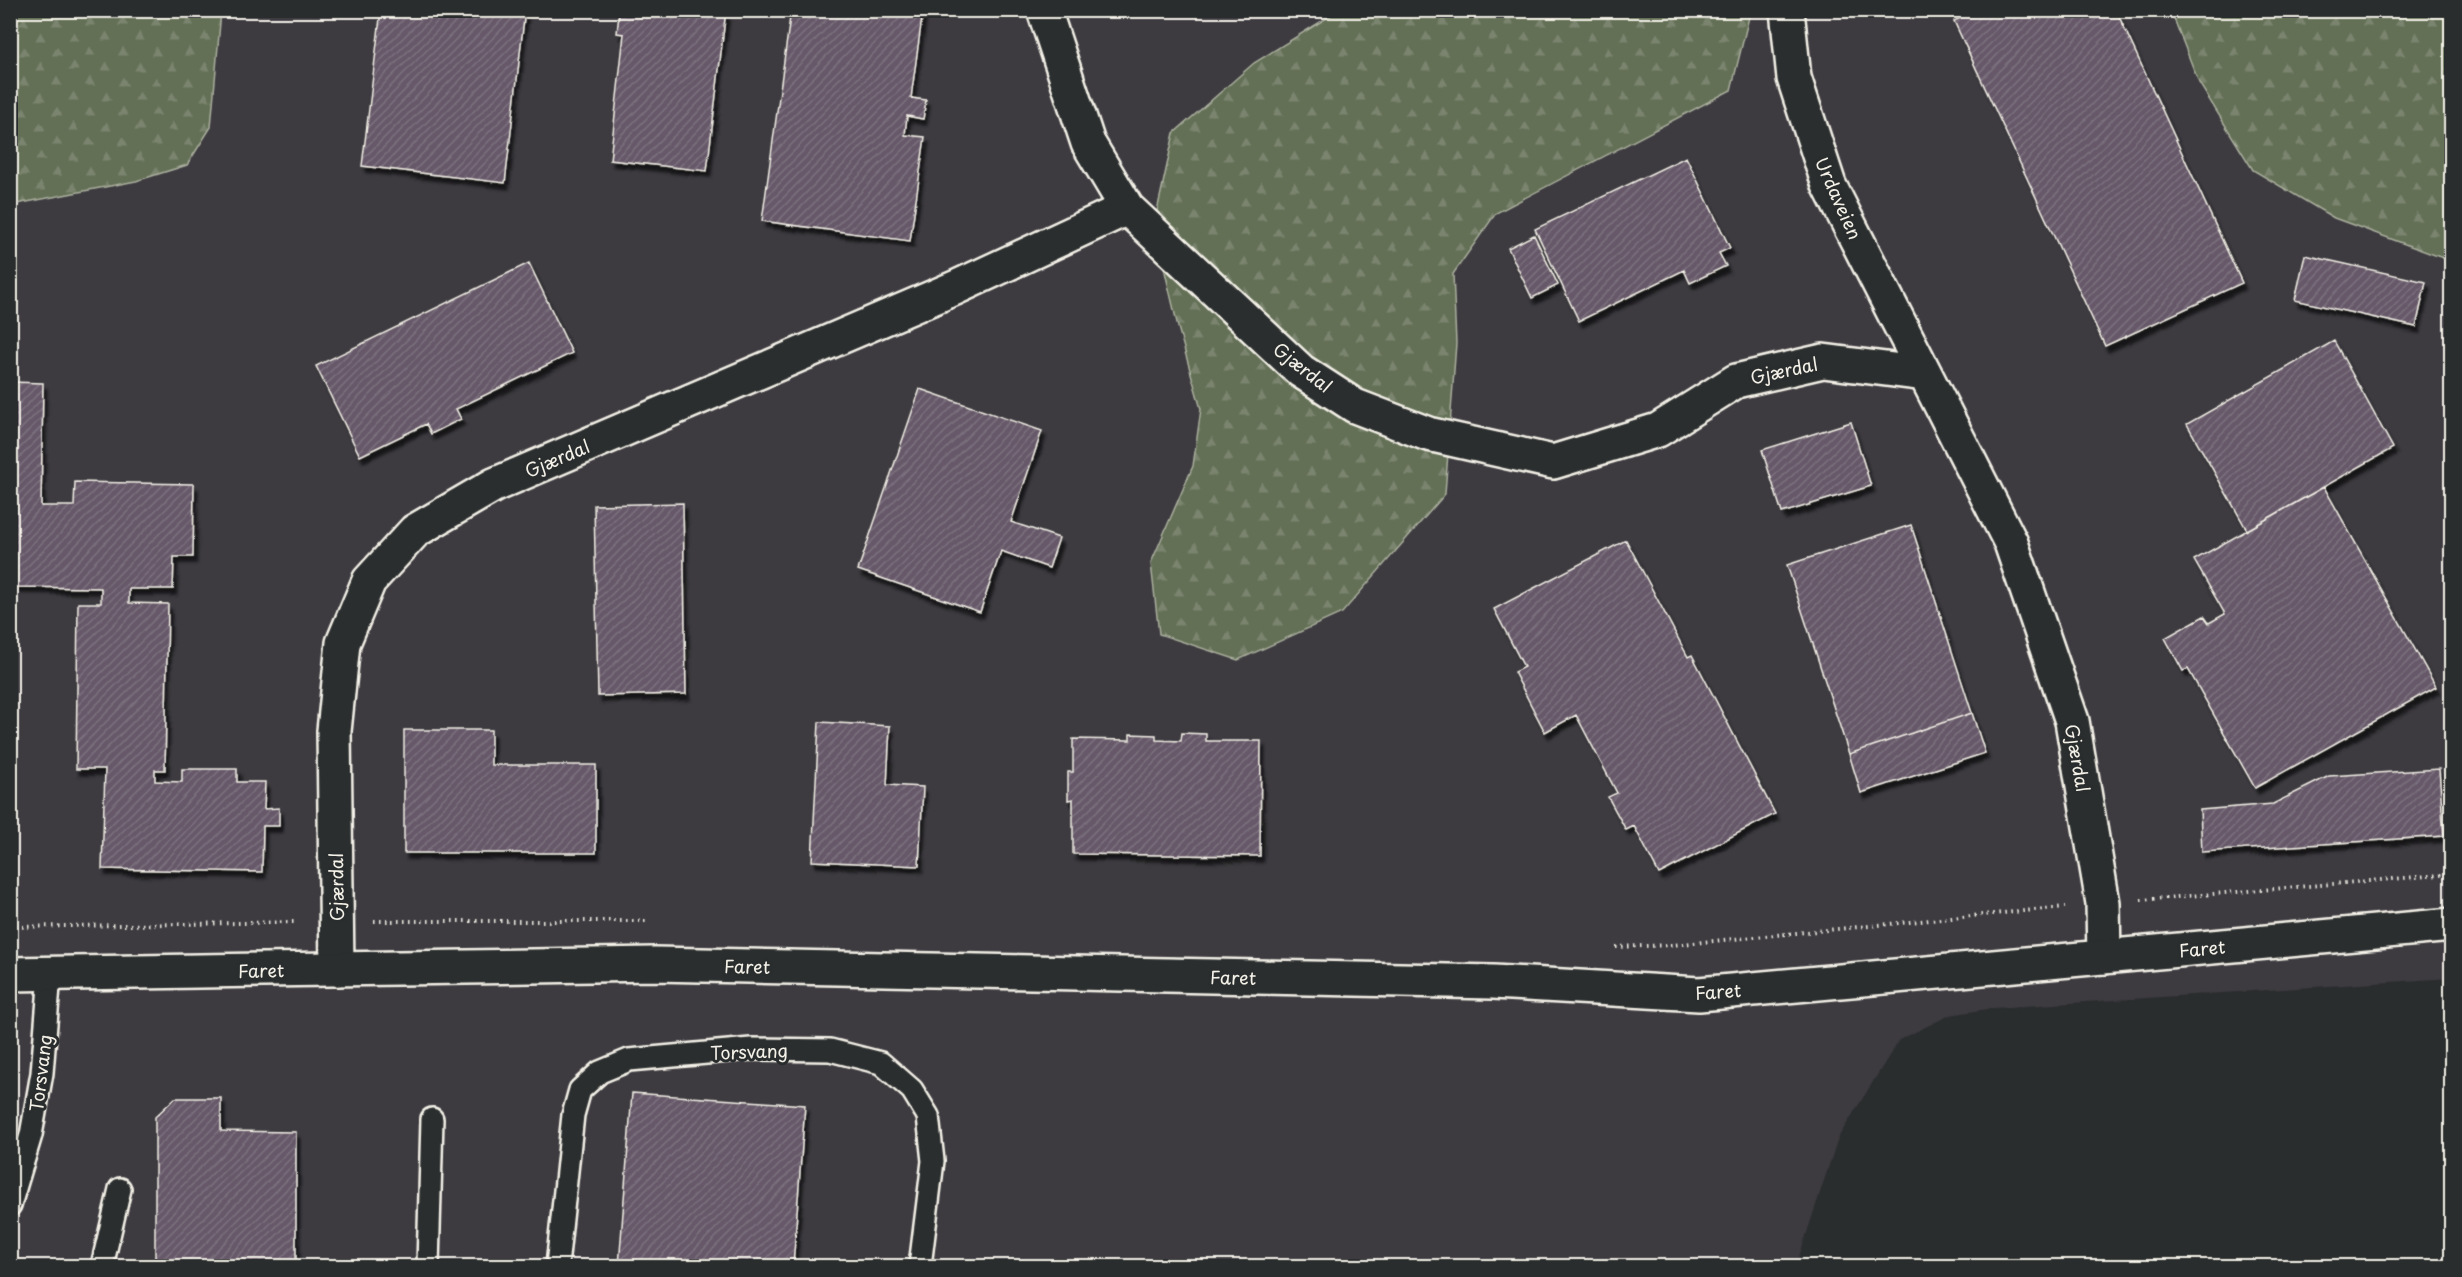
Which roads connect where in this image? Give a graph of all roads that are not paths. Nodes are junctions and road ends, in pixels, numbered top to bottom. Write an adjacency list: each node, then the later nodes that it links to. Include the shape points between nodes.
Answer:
1 (1044, 10): 3 (street, Gjærdal, via 1088,143)
2 (1786, 10): 4 (street, Urdaveien, via 1794,78 1829,185)
3 (1127, 208): 4 (street, Gjærdal, via 1301,371 1355,406 1428,434 1553,462 1658,430 1736,381 1823,361); 7 (street, Gjærdal, via 955,288 494,485 415,531 369,581 343,643 334,731)
4 (1925, 375): 6 (street, Gjærdal, via 2011,543 2072,721 2103,903)
5 (2451, 925): 6 (street, Faret)
6 (2104, 957): 7 (street, Faret, via 1699,994 1493,982 655,964)
7 (337, 969): 9 (street, Faret)
8 (10, 974): 9 (street, Faret)
9 (50, 974): 12 (lane, Torsvang, via 42,1073 31,1135)
10 (432, 1119): 14 (lane)
11 (120, 1189): 13 (lane)
12 (10, 1205)
13 (102, 1266)
14 (428, 1266)
15 (557, 1266): 16 (lane, Torsvang, via 573,1115 580,1090 600,1072 629,1060 751,1049 830,1050 881,1063 912,1090 928,1116 933,1161)
16 (920, 1266)

